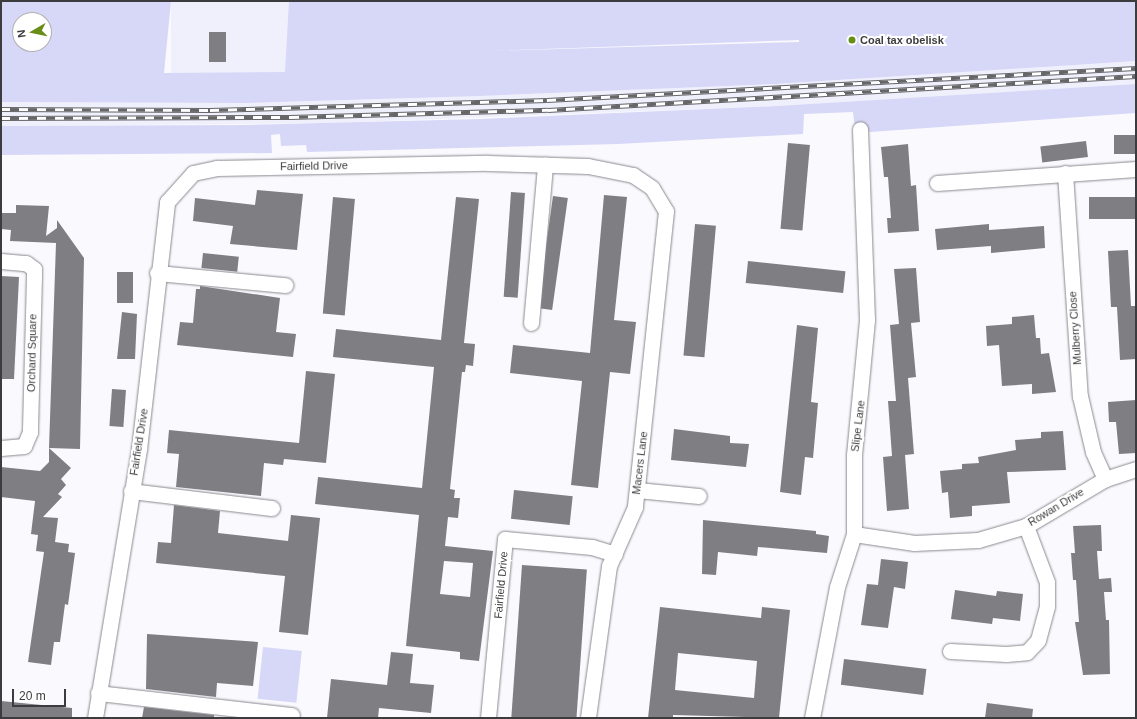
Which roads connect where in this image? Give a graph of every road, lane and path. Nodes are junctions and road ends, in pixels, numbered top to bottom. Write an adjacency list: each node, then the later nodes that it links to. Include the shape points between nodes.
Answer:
1 (860, 129): 19 (street, Slipe Lane, via 867,320 854,455)
2 (545, 165): 6 (street, Fairfield Drive, via 588,166 633,175 652,188); 8 (street, Fairfield Drive, via 250,166 193,173 167,202); 10 (street)
3 (1136, 169): 4 (street)
4 (1065, 173): 5 (street); 13 (street, Mulberry Close, via 1080,396 1093,452)
5 (937, 184)
6 (664, 203): 14 (street, Macers Lane, via 667,220)
7 (1, 261): 11 (street, Orchard Square, via 26,264 34,269 30,432 24,446)
8 (157, 272): 9 (street); 15 (street, Fairfield Drive, via 144,405)
9 (285, 285)
10 (531, 323)
11 (1, 448)
12 (1136, 469): 13 (street, Rowan Drive)
13 (1105, 478): 18 (street, Rowan Drive)
14 (637, 490): 16 (street); 20 (street, Macers Lane, via 630,524)
15 (131, 491): 17 (street, Fairfield Drive); 22 (street, Fairfield Drive)
16 (700, 496)
17 (272, 508)
18 (1026, 526): 19 (street, Rowan Drive, via 959,543 914,543); 21 (street, via 1047,582 1047,606 1038,640 1027,652 1006,654)
19 (854, 534): 27 (street, Slipe Lane, via 837,587)
20 (616, 554): 25 (street, Fairfield Drive, via 592,547 505,539); 26 (street, Macers Lane, via 609,566)
21 (950, 651)
22 (98, 693): 23 (street); 24 (street, Fairfield Drive)
23 (292, 715)
24 (95, 718)
25 (488, 718)
26 (588, 718)
27 (812, 718)

